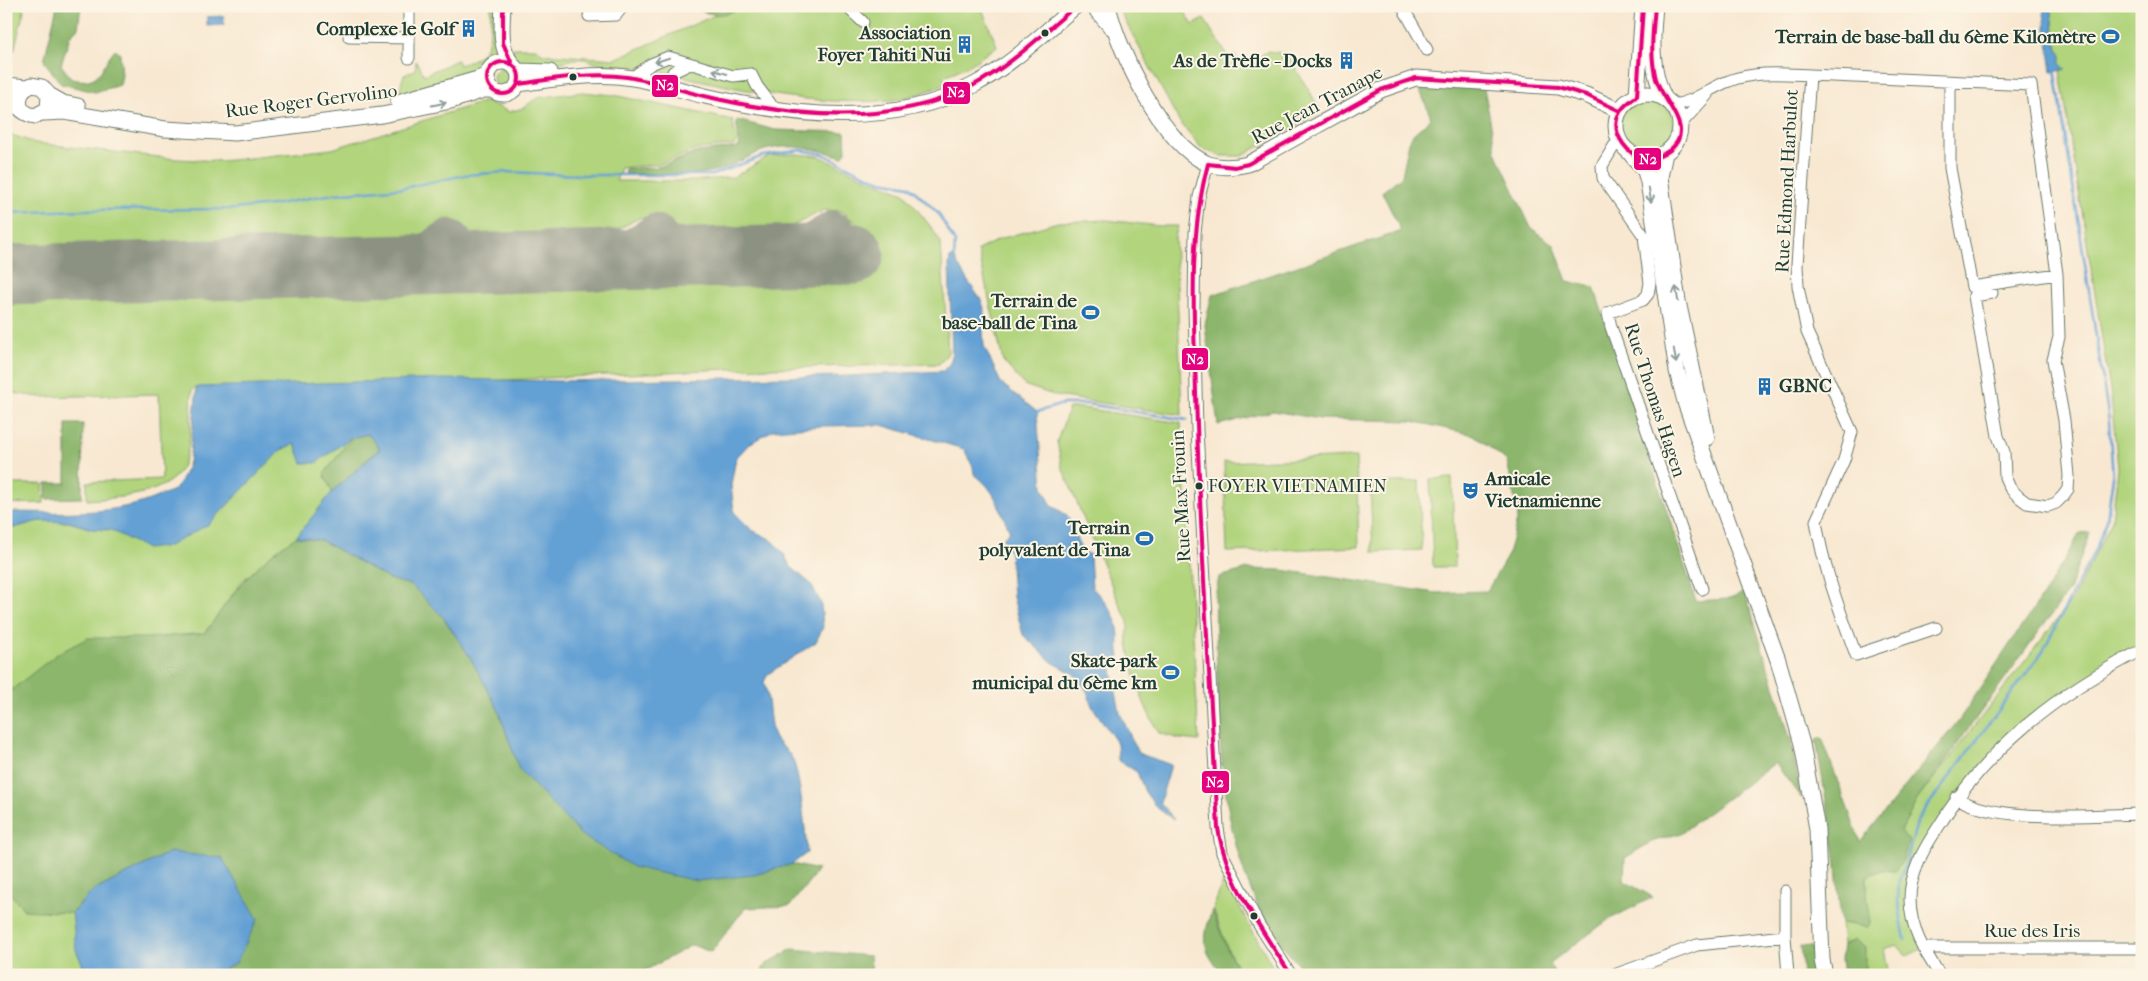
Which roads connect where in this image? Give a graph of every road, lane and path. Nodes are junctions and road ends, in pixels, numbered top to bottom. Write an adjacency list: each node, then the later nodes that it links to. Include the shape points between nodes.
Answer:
1 (409, 6): 17 (street)
2 (503, 6): 14 (main road)
3 (624, 6): 12 (street, via 616,15)
4 (846, 6): 13 (street)
5 (1060, 6): 35 (main road, via 1007,58 952,89 900,104)
6 (1076, 6): 23 (main road, via 1003,68 974,85 922,105 894,111 792,112 720,100 616,76)
7 (1093, 6): 15 (main road)
8 (1108, 6): 15 (main road)
9 (1402, 6): 18 (street)
10 (1643, 6): 32 (main road)
11 (1655, 6): 34 (main road, via 1653,66 1657,83)
12 (589, 16)
13 (863, 22)
14 (502, 29): 21 (main road, via 498,50); 23 (main road, via 504,50)
15 (1114, 30): 42 (main road, via 1156,112 1177,142)
16 (349, 37): 17 (street)
17 (409, 38): 19 (street)
18 (1428, 50)
19 (409, 58)
20 (690, 64): 22 (street); 24 (street, one-way to 24, via 668,57); 35 (street, one-way to 20, via 751,74 734,76)
21 (489, 69): 23 (main road, via 499,62); 29 (main road, via 487,82); 31 (main road, Rue Roger Gervolino, via 478,79 404,101 252,124 140,118 63,103)
22 (673, 72)
23 (516, 73): 24 (main road, via 604,70); 29 (main road, via 508,94)
24 (637, 74): 35 (main road)
25 (1810, 75): 26 (street); 30 (street, Rue Edmond Harbulot, via 1752,75 1728,81); 46 (street, Rue Edmond Harbulot, via 1798,286 1806,332 1852,432 1844,460 1816,521 1817,530 1826,568 1856,654)
26 (1950, 82): 43 (street, via 2031,85); 43 (street, via 1950,168 1972,287)
27 (6, 86): 28 (main road)
28 (26, 87): 31 (main road, via 37,85); 36 (main road, via 20,96)
29 (492, 90): 38 (main road, Rue Roger Gervolino, one-way to 29, via 64,112 164,129 235,133 382,115)
30 (1710, 92): 34 (street, Rue Edmond Harbulot, via 1688,102); 39 (street)
31 (49, 95): 38 (main road, via 50,105)
32 (1637, 96): 34 (main road, via 1647,94); 37 (main road)
33 (6, 98): 36 (main road)
34 (1669, 102): 39 (main road, via 1678,114)
35 (770, 103)
36 (20, 106): 38 (main road, via 30,116)
37 (1620, 111): 40 (main road, via 1616,129); 42 (main road, Rue Jean Tranape, via 1586,95 1558,87 1416,78 1381,90 1248,164 1235,167)
38 (44, 113)
39 (1680, 125): 41 (main road, via 1676,141)
40 (1625, 147): 41 (main road, via 1647,158); 44 (main road, one-way to 44, via 1644,171 1648,182 1677,371 1686,405); 45 (street, Rue Thomas Hagen, via 1614,146 1602,166 1603,178 1644,236 1650,283 1648,294 1642,300 1608,312)
41 (1665, 153): 44 (main road, one-way to 41, via 1698,406 1678,301 1660,177)
42 (1208, 164): 55 (street, Rue Max Frouin, via 1195,233 1194,306 1197,430 1218,828 1222,853 1259,925)
43 (2057, 277): 43 (street, via 2059,337 2053,360 2064,420 2068,489 2056,503 2037,506 2019,497 2005,477 2004,452 1998,436 1974,296)
44 (1731, 528): 54 (main road, via 1778,660 1802,744 1817,829)
45 (1702, 590)
46 (1936, 628)
47 (2142, 650): 48 (street, via 2099,672 2060,698 1983,765)
48 (1956, 797): 49 (street, via 1967,805 2007,815); 52 (street, via 1917,864 1912,883 1910,899 1914,929)
49 (2142, 814)
50 (1785, 891): 51 (street)
51 (1785, 936): 56 (street, via 1697,945); 57 (street)
52 (1922, 948): 53 (street, Rue des Iris); 58 (street)
53 (2142, 948)
54 (1823, 967)
55 (1292, 974)
56 (1614, 975)
57 (1788, 975)
58 (1940, 975)

